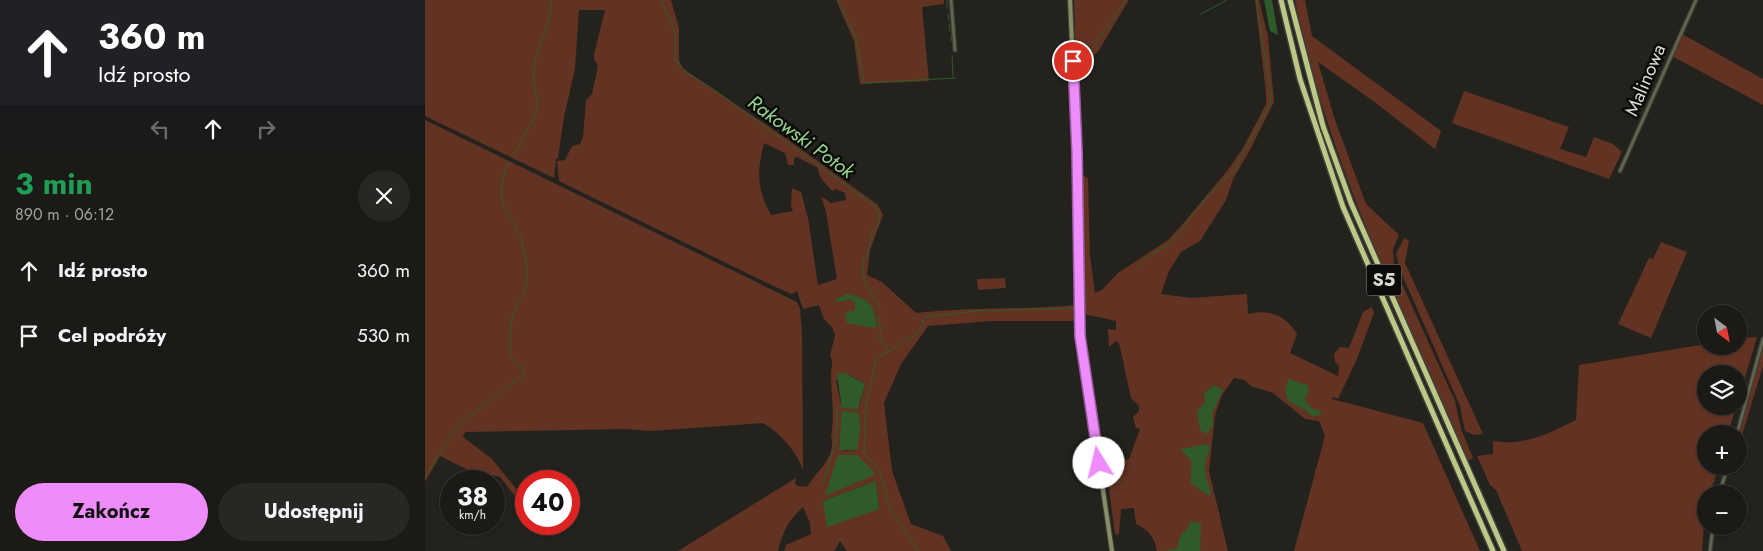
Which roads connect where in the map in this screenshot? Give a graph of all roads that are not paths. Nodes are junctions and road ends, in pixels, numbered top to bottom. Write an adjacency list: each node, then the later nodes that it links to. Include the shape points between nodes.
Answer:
1 (951, 0): 6 (street)
2 (1070, 0): 11 (street, via 1081,346)
3 (1281, 0): 12 (highway, S5, via 1299,78 1343,207)
4 (1290, 0): 13 (highway, S5, via 1323,126 1345,188)
5 (1696, 0): 7 (street, Malinowa)
6 (955, 50)
7 (1620, 171)
8 (1763, 340): 9 (street)
9 (1739, 425)
10 (1712, 535): 14 (street)
11 (1112, 551)
12 (1493, 551)
13 (1504, 551)
14 (1710, 551)

